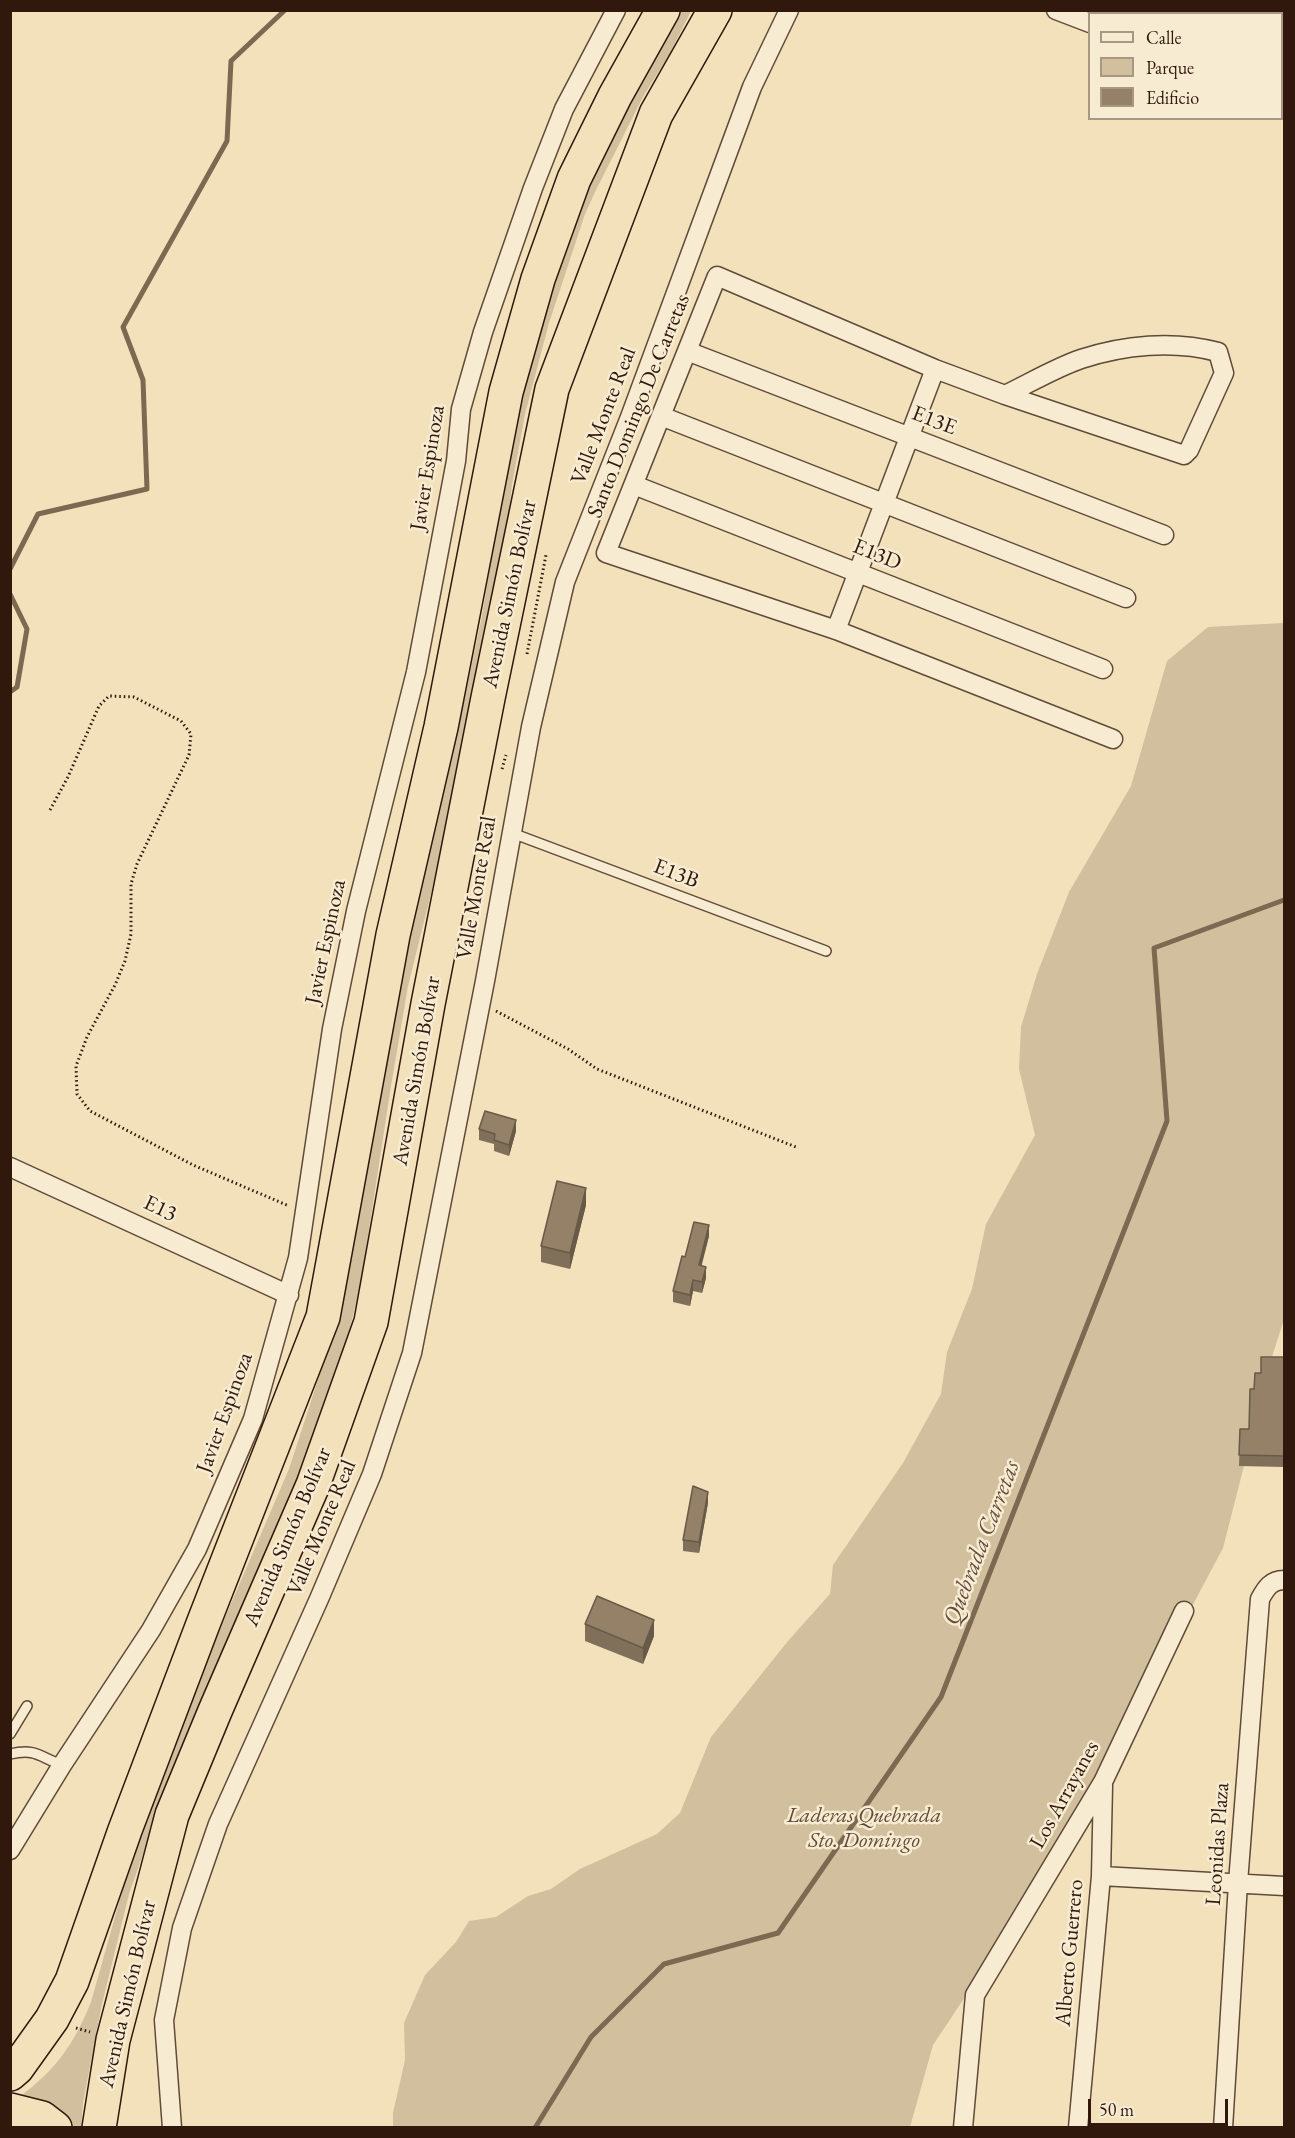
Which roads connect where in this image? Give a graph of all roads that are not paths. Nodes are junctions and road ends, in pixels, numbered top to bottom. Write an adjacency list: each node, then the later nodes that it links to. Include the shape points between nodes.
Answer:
1 (616, 10): 26 (street, Javier Espinoza, via 564,109 532,189 461,409 456,461 416,672 356,911 332,1029)
2 (663, 10): 38 (highway, Avenida Simón Bolívar, via 574,179 538,279 506,392 441,727 393,935 323,1317 129,1819 72,1982 52,2019)
3 (715, 10): 41 (highway, Avenida Simón Bolívar, via 656,114 552,390 430,993 371,1322 313,1485 172,1815 113,2040)
4 (789, 10): 9 (street, Valle Monte Real, via 752,87)
5 (1056, 10): 6 (street)
6 (1088, 23)
7 (687, 351): 8 (street, Santo Domingo De Carretas, via 717,276); 11 (street, Santo Domingo De Carretas); 14 (street, E13E)
8 (935, 369): 10 (street); 14 (street)
9 (642, 385): 11 (street); 12 (street, Valle Monte Real)
10 (1005, 395): 10 (street, via 1184,455 1224,373 1218,352 1130,346 1079,360)
11 (669, 398): 13 (street, Santo Domingo De Carretas)
12 (630, 417): 13 (street); 23 (street, Valle Monte Real, via 565,582 531,728)
13 (658, 423): 15 (street, Santo Domingo De Carretas); 16 (street)
14 (909, 437): 16 (street); 17 (street, E13E)
15 (634, 485): 18 (street, E13D); 20 (street, Santo Domingo De Carretas, via 606,553)
16 (884, 503): 18 (street); 19 (street)
17 (1164, 535)
18 (858, 573): 20 (street); 21 (street, E13D)
19 (1126, 597)
20 (836, 630): 22 (street)
21 (1102, 669)
22 (1113, 739)
23 (512, 833): 24 (lane, E13B); 42 (street, Valle Monte Real, via 412,1353 372,1474 218,1824 182,1928 164,2020)
24 (826, 951)
25 (10, 1167): 26 (street, E13)
26 (289, 1295): 32 (street, Javier Espinoza, via 253,1419 197,1549 151,1630)
27 (1284, 1580): 36 (street, Leonidas Plaza, via 1268,1586 1260,1599)
28 (1184, 1611): 33 (street, Los Arrayanes)
29 (27, 1706): 30 (lane)
30 (10, 1734)
31 (10, 1754): 32 (lane, via 34,1752)
32 (62, 1765): 34 (street, Javier Espinoza)
33 (1103, 1782): 35 (street, Alberto Guerrero); 43 (street, Los Arrayanes, via 975,1995)
34 (10, 1850)
35 (1101, 1876): 36 (street); 44 (street, Alberto Guerrero)
36 (1238, 1883): 37 (street); 45 (street, Leonidas Plaza)
37 (1284, 1886)
38 (10, 2074)
39 (10, 2110): 40 (highway, via 42,2118)
40 (55, 2127)
41 (99, 2127)
42 (172, 2127)
43 (963, 2127)
44 (1078, 2127)
45 (1223, 2127)

